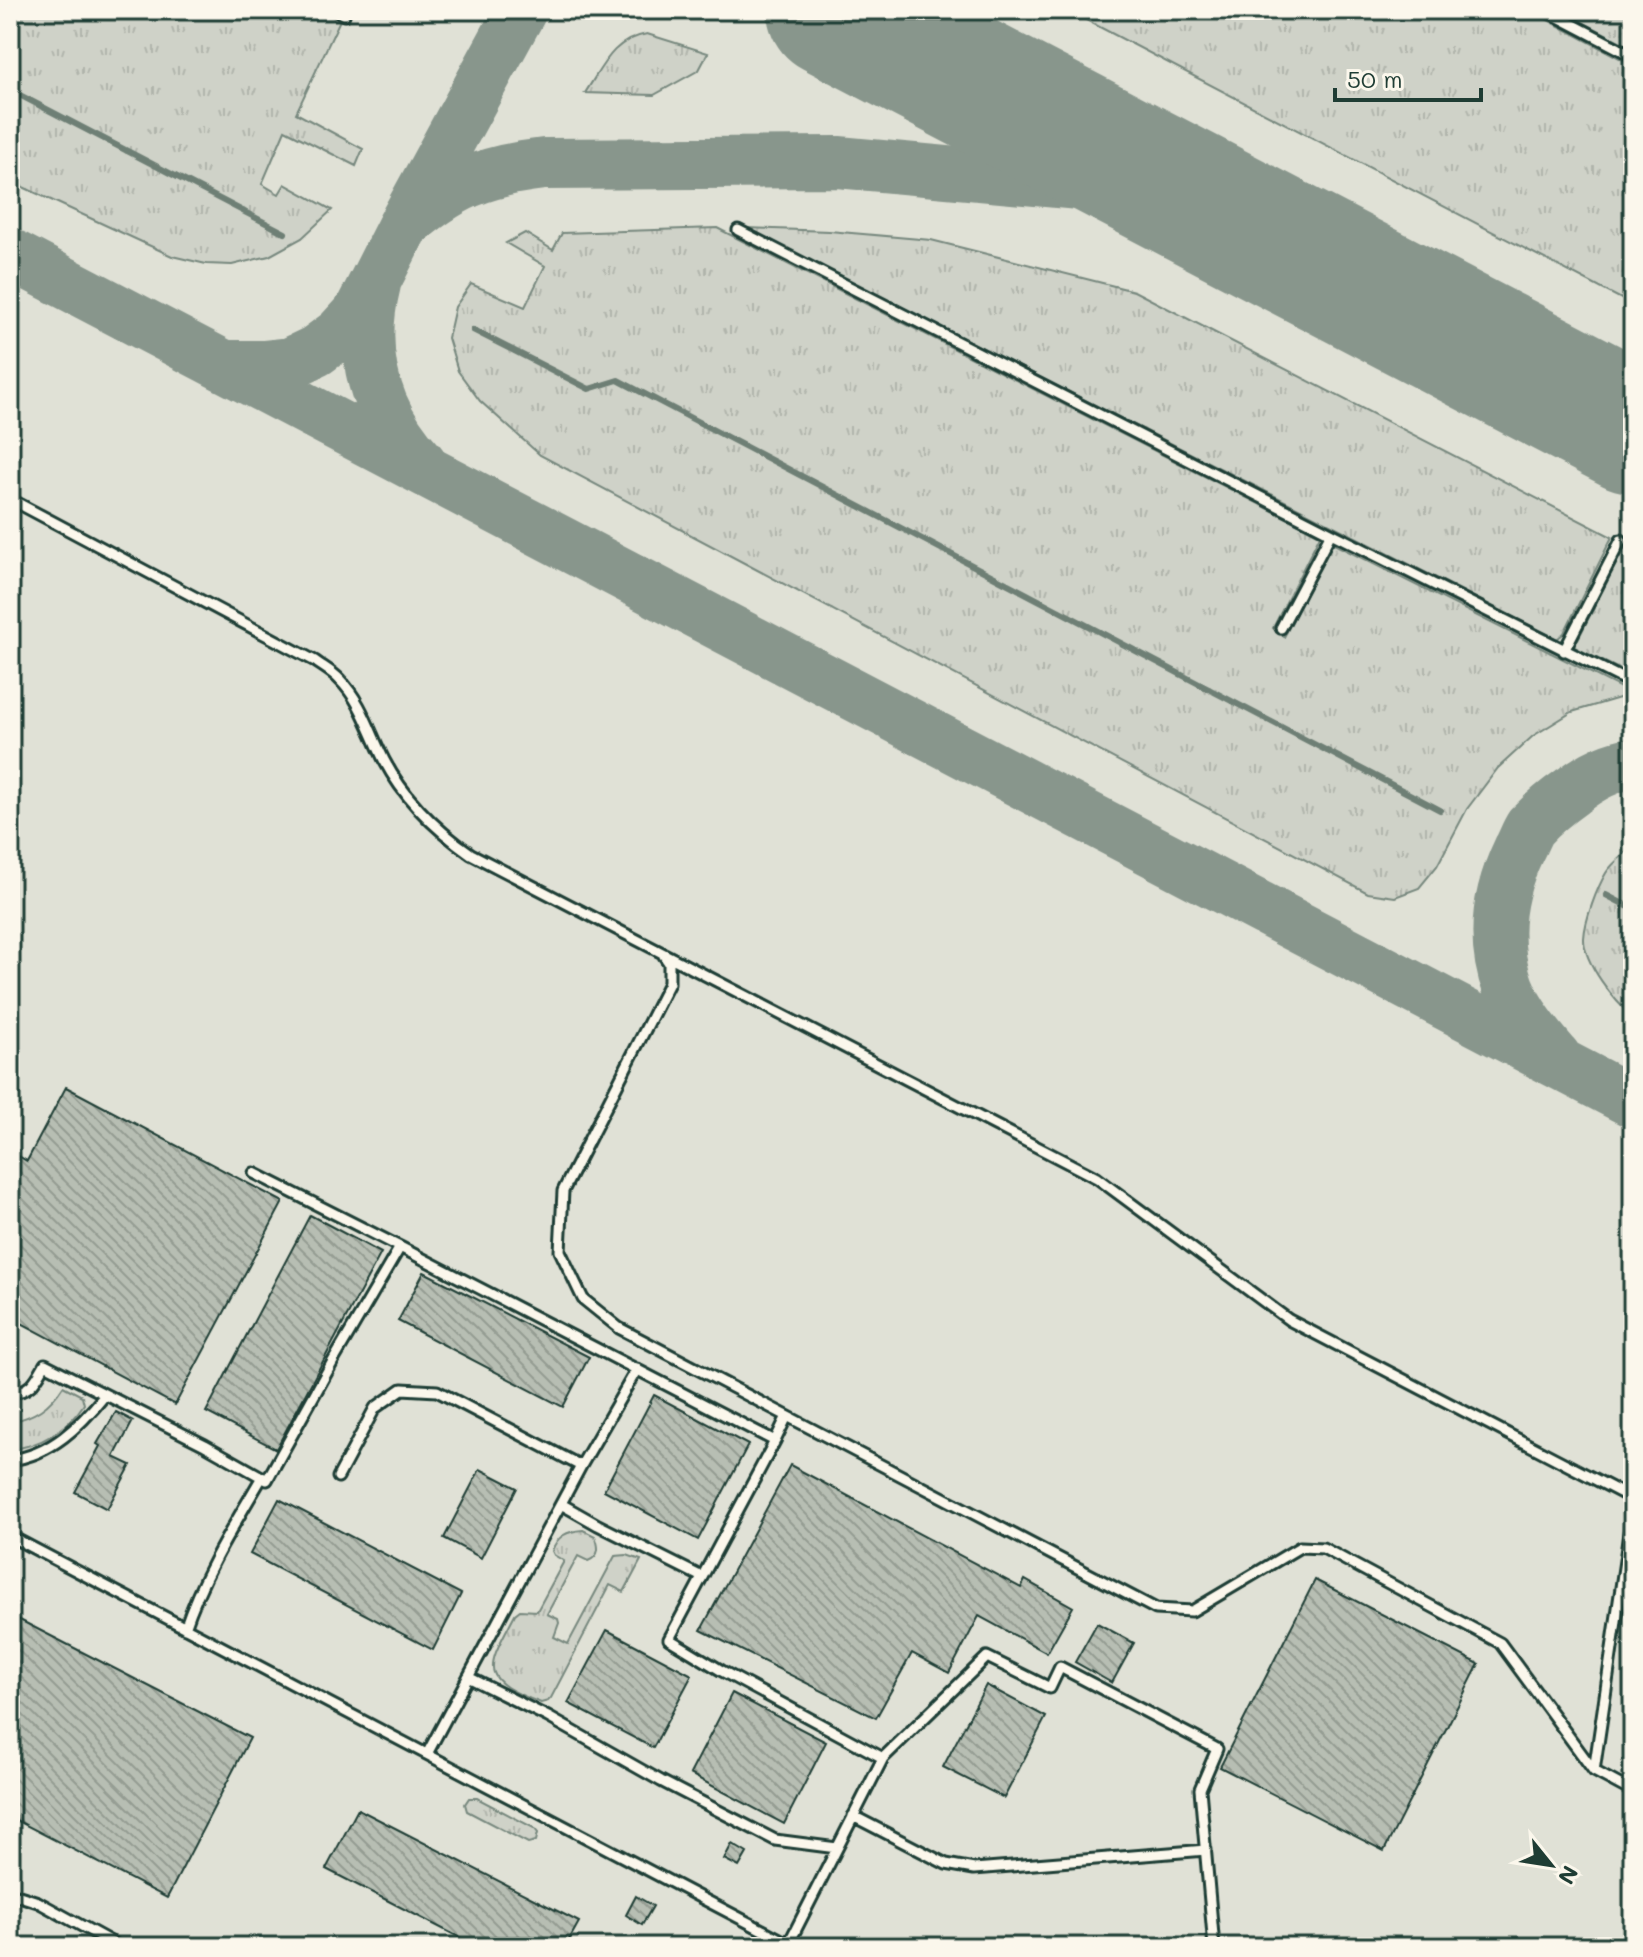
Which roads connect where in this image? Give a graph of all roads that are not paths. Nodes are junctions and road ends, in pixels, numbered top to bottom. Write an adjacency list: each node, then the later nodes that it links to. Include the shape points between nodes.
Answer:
1 (1545, 10): 2 (lane)
2 (1633, 56)
3 (738, 230): 5 (lane)
4 (10, 499): 10 (lane, via 315,661 354,697 402,789 445,836)
5 (1331, 533): 7 (lane); 8 (lane)
6 (1621, 540): 8 (lane)
7 (1281, 628)
8 (1564, 651): 9 (lane)
9 (1633, 684)
10 (661, 952): 16 (lane, via 669,963 669,983 563,1191 560,1251 583,1299 619,1328); 22 (lane, via 1097,1178 1289,1320)
11 (254, 1173): 12 (lane)
12 (400, 1247): 13 (lane); 20 (lane, via 267,1480)
13 (637, 1369): 17 (lane); 19 (lane)
14 (10, 1393): 15 (lane, via 30,1388 45,1364)
15 (105, 1395): 18 (lane, via 57,1443); 20 (lane)
16 (787, 1416): 17 (lane); 31 (lane, via 1156,1609 1192,1611 1300,1547 1323,1548 1500,1643)
17 (775, 1441): 26 (lane)
18 (10, 1460)
19 (581, 1466): 21 (lane, via 437,1391 402,1389 375,1408); 23 (lane)
20 (262, 1477): 27 (lane, via 193,1602)
21 (338, 1477)
22 (1633, 1499)
23 (561, 1504): 26 (lane); 28 (lane)
24 (1633, 1506): 31 (lane)
25 (10, 1536): 27 (lane)
26 (702, 1577): 30 (lane, via 669,1639)
27 (185, 1628): 29 (lane)
28 (468, 1677): 29 (lane); 34 (lane, via 775,1840)
29 (427, 1754): 37 (lane)
30 (883, 1758): 33 (lane); 35 (lane, via 987,1657 1050,1688 1060,1667 1217,1749 1200,1789)
31 (1594, 1771): 32 (lane)
32 (1633, 1792)
33 (853, 1816): 34 (lane); 35 (lane, via 946,1864 974,1869)
34 (837, 1848): 37 (lane)
35 (1206, 1850): 39 (lane)
36 (10, 1893): 38 (lane, via 38,1902)
37 (792, 1945)
38 (120, 1947)
39 (1214, 1947)

